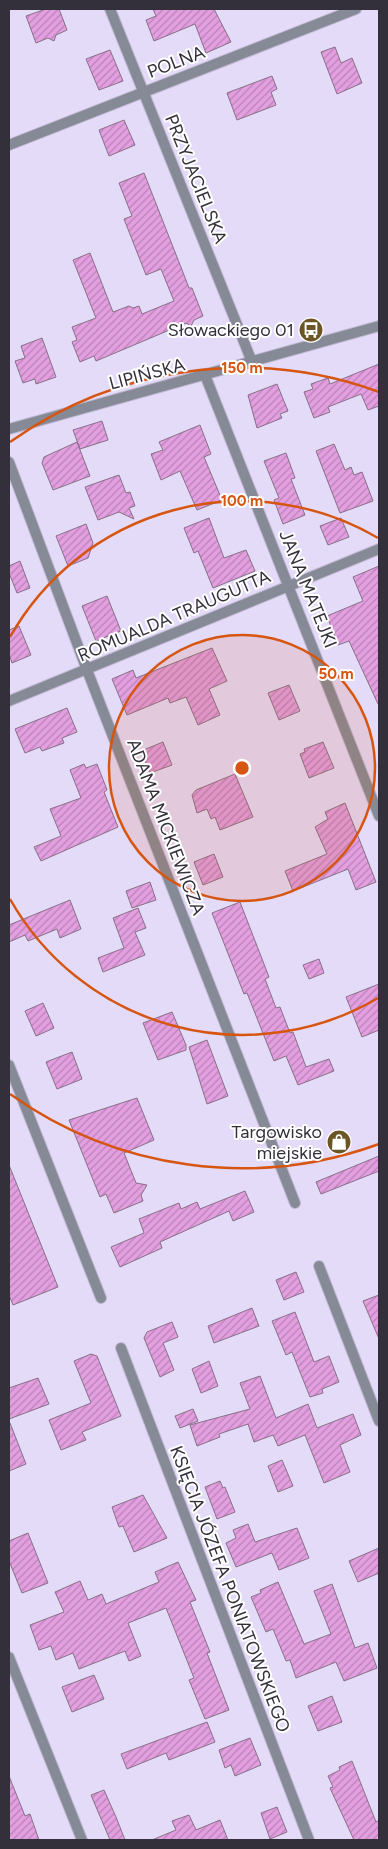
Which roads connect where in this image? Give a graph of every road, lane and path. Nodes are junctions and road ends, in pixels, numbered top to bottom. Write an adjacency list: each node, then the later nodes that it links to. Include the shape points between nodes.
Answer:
1 (110, 9): 3 (street, PRZYJACIELSKA)
2 (356, 9): 3 (street, POLNA)
3 (144, 92): 4 (street, POLNA); 6 (street, PRZYJACIELSKA)
4 (9, 145)
5 (379, 326): 6 (street, LIPIŃSKA)
6 (252, 362): 7 (street, LIPIŃSKA)
7 (205, 375): 8 (street, LIPIŃSKA); 11 (street, JANA MATEJKI)
8 (9, 429)
9 (9, 462): 12 (street, ADAMA MICKIEWICZA)
10 (379, 548): 11 (street, ROMUALDA TRAUGUTTA)
11 (289, 584): 12 (street, ROMUALDA TRAUGUTTA); 14 (street, JANA MATEJKI)
12 (87, 670): 13 (street, ROMUALDA TRAUGUTTA); 16 (street, ADAMA MICKIEWICZA)
13 (9, 701)
14 (379, 816)
15 (9, 1065): 18 (street)
16 (295, 1203)
17 (319, 1266): 20 (street)
18 (102, 1298)
19 (121, 1348): 23 (street, KSIĘCIA JÓZEFA PONIATOWSKIEGO)
20 (379, 1421)
21 (9, 1657): 22 (street)
22 (82, 1840)
23 (309, 1840)

